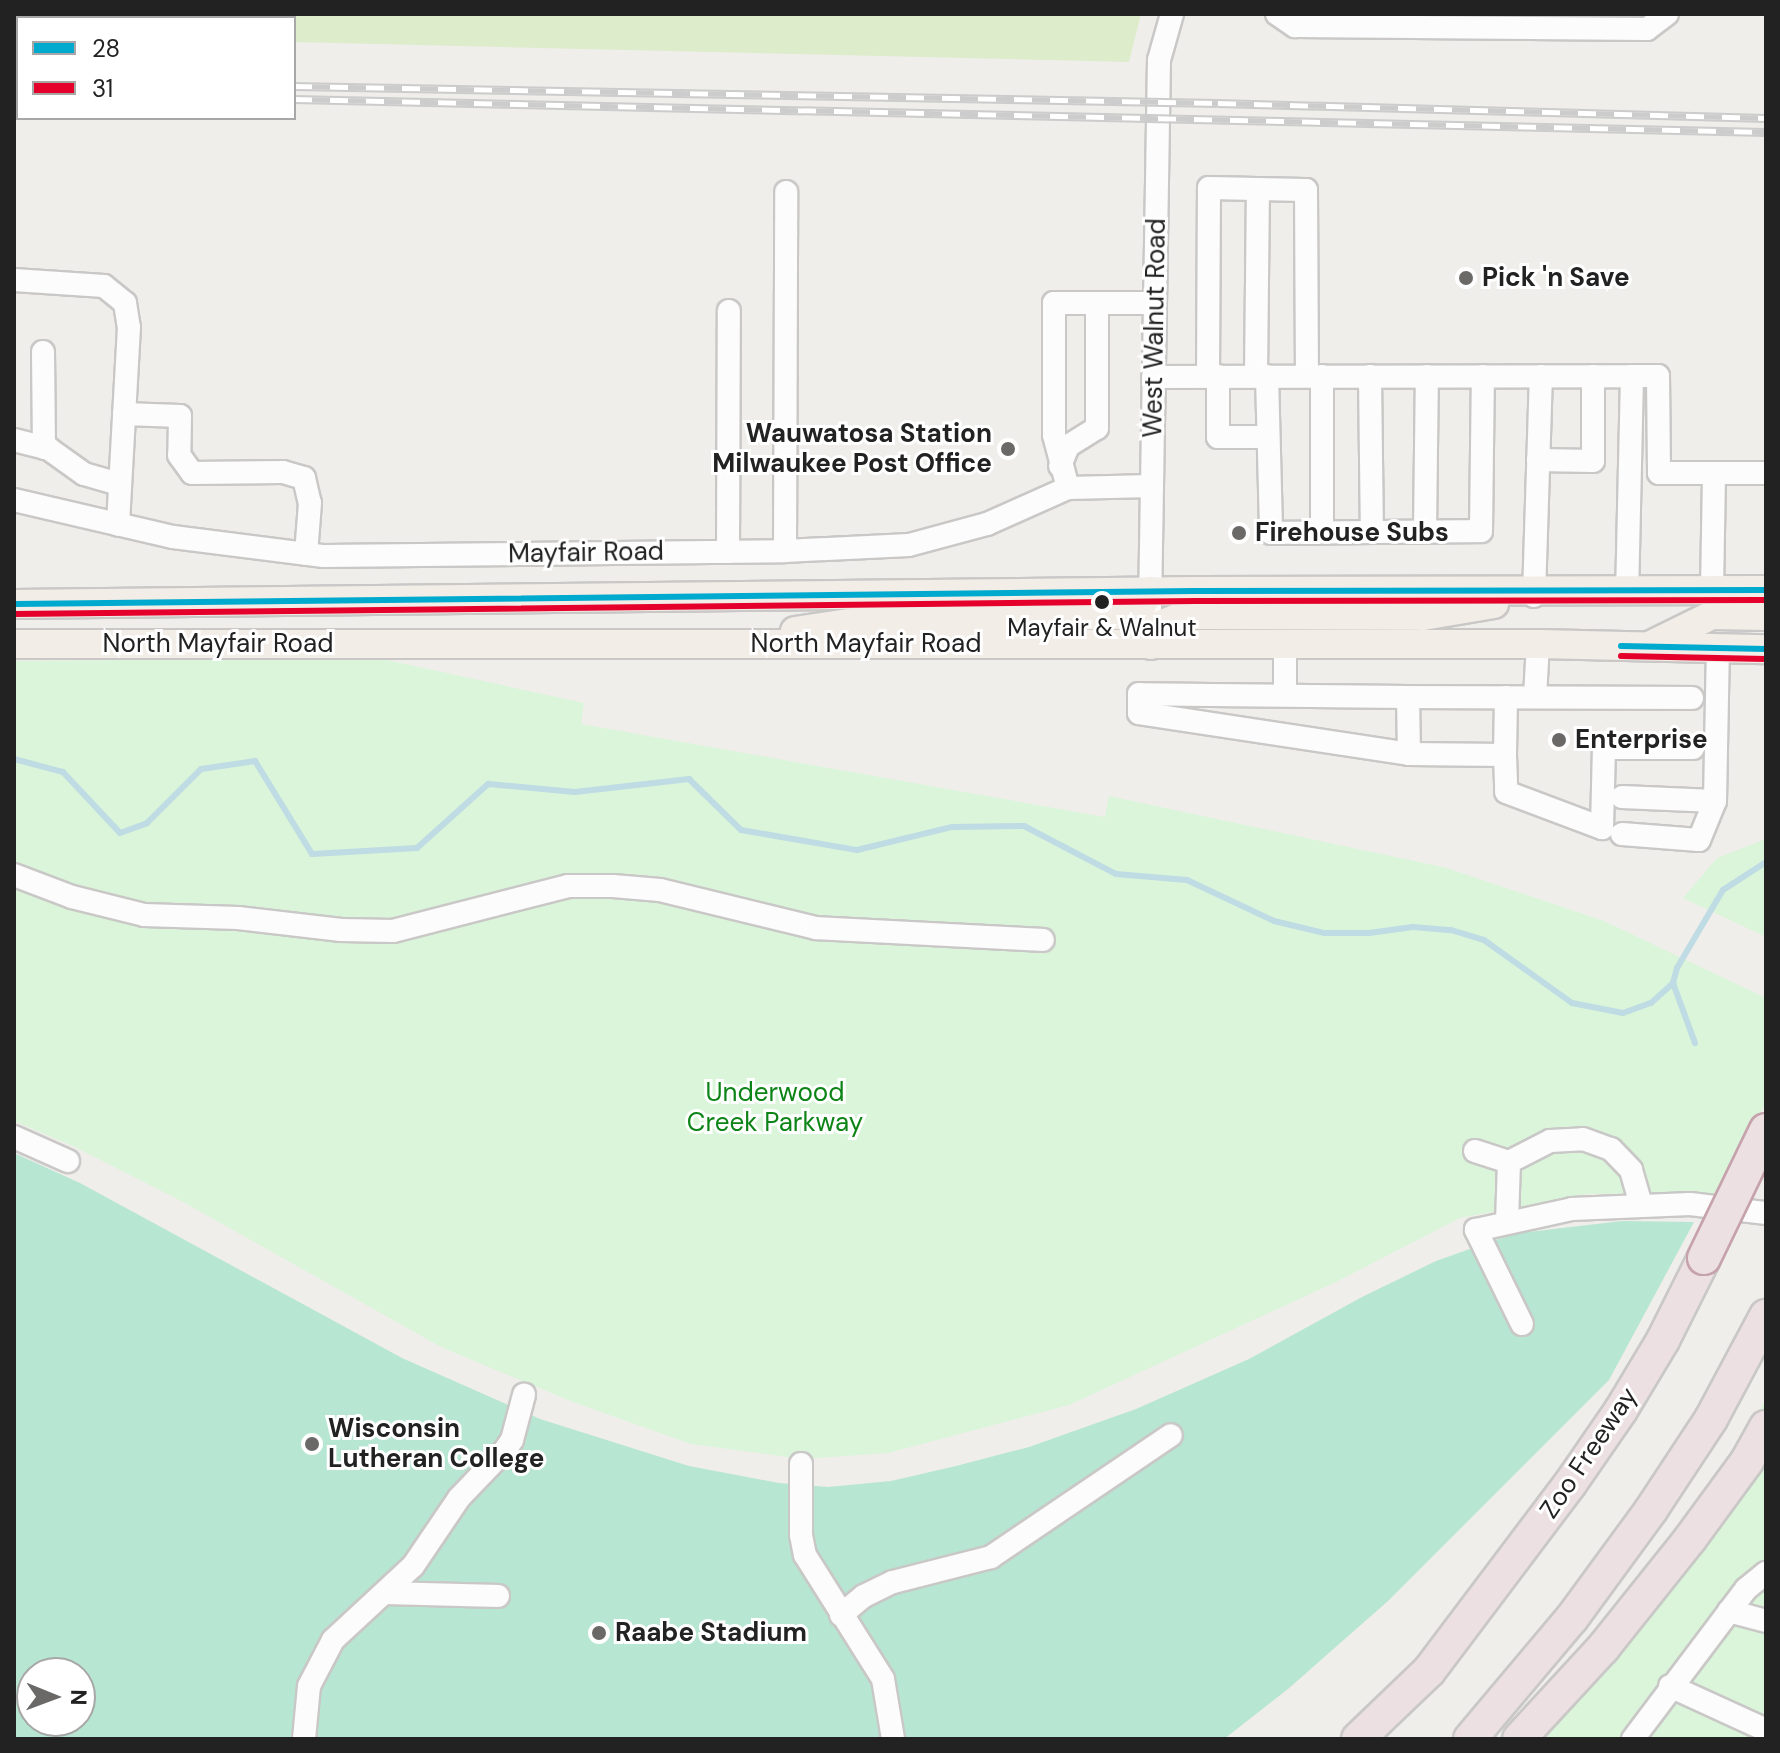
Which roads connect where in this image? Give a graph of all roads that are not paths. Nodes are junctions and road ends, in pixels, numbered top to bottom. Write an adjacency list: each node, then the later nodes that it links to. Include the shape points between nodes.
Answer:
1 (1172, 14): 11 (street, West Walnut Road, via 1159,60)
2 (1277, 14): 4 (street, via 1295,26)
3 (1667, 14): 7 (street, via 1647,29)
4 (1396, 20): 5 (street)
5 (1459, 21): 6 (street)
6 (1529, 21): 7 (street)
7 (1594, 21)
8 (1258, 189): 15 (street, via 1209,188); 16 (street); 17 (street, via 1306,190)
9 (786, 192): 41 (street)
10 (14, 280): 25 (street, via 104,286 125,303 129,327)
11 (1155, 303): 12 (street); 24 (street, West Walnut Road)
12 (1097, 304): 30 (street, via 1097,428 1068,446); 30 (street, via 1054,303 1054,435)
13 (729, 311): 42 (street)
14 (43, 352): 28 (street)
15 (1213, 376): 16 (street); 24 (street); 26 (street, via 1218,437)
16 (1261, 376): 17 (street); 26 (street)
17 (1315, 376): 18 (street); 39 (street)
18 (1370, 376): 19 (street); 40 (street)
19 (1427, 376): 20 (street); 38 (street)
20 (1483, 376): 21 (street); 38 (street, via 1481,531)
21 (1541, 376): 22 (street); 29 (street)
22 (1593, 376): 23 (street); 29 (street, via 1593,461)
23 (1632, 376): 31 (street, via 1658,376 1659,473); 47 (street)
24 (1153, 377): 34 (street, West Walnut Road)
25 (124, 414): 33 (street); 43 (street, via 180,416 179,455 192,473 283,472 304,478 310,503)
26 (1268, 437): 39 (street, via 1271,533)
27 (14, 440): 28 (street)
28 (44, 448): 33 (street, via 84,474)
29 (1538, 460): 48 (street)
30 (1060, 466): 35 (street)
31 (1714, 473): 32 (street); 44 (street)
32 (1766, 473)
33 (120, 484): 37 (street)
34 (1152, 486): 35 (street, Mayfair Road); 46 (street, West Walnut Road)
35 (1068, 488): 41 (street, Mayfair Road, via 987,524 932,540 879,548)
36 (14, 500): 37 (street, Mayfair Road)
37 (118, 525): 43 (street, Mayfair Road)
38 (1425, 531): 40 (street)
39 (1322, 532): 40 (street)
40 (1372, 532)
41 (785, 551): 42 (street, Mayfair Road)
42 (728, 552): 43 (street, Mayfair Road)
43 (306, 554)
44 (1712, 590): 45 (main road, North Mayfair Road); 47 (main road, North Mayfair Road)
45 (1766, 590)
46 (1150, 591): 48 (main road, North Mayfair Road); 49 (main road, North Mayfair Road); 51 (main road, via 1140,608 1121,615 881,618); 54 (street, West Walnut Road)
47 (1627, 591): 48 (main road, North Mayfair Road)
48 (1541, 593): 54 (main road, via 1423,616 1185,615 1160,625)
49 (14, 604)
50 (1766, 616): 56 (main road, via 1712,615)
51 (726, 643): 52 (main road, North Mayfair Road); 54 (main road, North Mayfair Road)
52 (14, 644)
53 (1538, 644): 55 (main road, North Mayfair Road); 56 (main road, North Mayfair Road); 62 (street)
54 (1151, 645): 55 (main road, North Mayfair Road)
55 (1285, 645): 59 (street)
56 (1646, 647): 57 (main road, North Mayfair Road)
57 (1718, 648): 58 (main road, North Mayfair Road); 68 (street)
58 (1766, 649)
59 (1285, 695): 60 (street); 65 (street, via 1139,694 1139,713)
60 (1408, 697): 61 (street); 65 (street)
61 (1506, 697): 62 (street); 66 (street)
62 (1535, 697): 63 (street)
63 (1692, 698)
64 (1693, 748): 66 (street, via 1604,748 1602,828 1506,792)
65 (1409, 754): 66 (street)
66 (1505, 755)
67 (1622, 797): 68 (street)
68 (1715, 801): 69 (street, via 1699,840)
69 (1622, 834)
70 (14, 875): 71 (street, via 144,915 238,918 341,930 393,931 568,886 613,886 660,890 816,928)
71 (1043, 940)
72 (1766, 1130): 96 (highway, Zoo Freeway, bridge, via 1649,1363 1570,1484 1429,1671)
73 (14, 1137): 75 (street)
74 (1475, 1151): 76 (street)
75 (68, 1161)
76 (1509, 1162): 77 (street, via 1550,1141 1583,1139 1611,1149 1631,1170); 79 (street)
77 (1641, 1205): 78 (street, via 1690,1204); 79 (street, via 1572,1209)
78 (1766, 1213)
79 (1507, 1222): 81 (street, via 1476,1230)
80 (1766, 1316): 97 (highway, via 1738,1372 1651,1510 1572,1618)
81 (1522, 1324)
82 (524, 1395): 87 (street, via 512,1440 459,1498 413,1566)
83 (1766, 1427): 98 (highway, via 1747,1461 1603,1648)
84 (1171, 1435): 90 (street, via 991,1557 893,1582)
85 (801, 1464): 90 (street, via 805,1555)
86 (1766, 1573): 89 (street)
87 (386, 1593): 88 (street); 94 (street, via 333,1640 321,1658 306,1702)
88 (498, 1596)
89 (1729, 1611): 91 (street); 92 (street)
90 (841, 1615): 95 (street, via 883,1679)
91 (1766, 1621)
92 (1670, 1686): 93 (street); 99 (street)
93 (1766, 1730)
94 (304, 1739)
95 (893, 1739)
96 (1358, 1739)
97 (1470, 1739)
98 (1519, 1739)
99 (1633, 1739)

